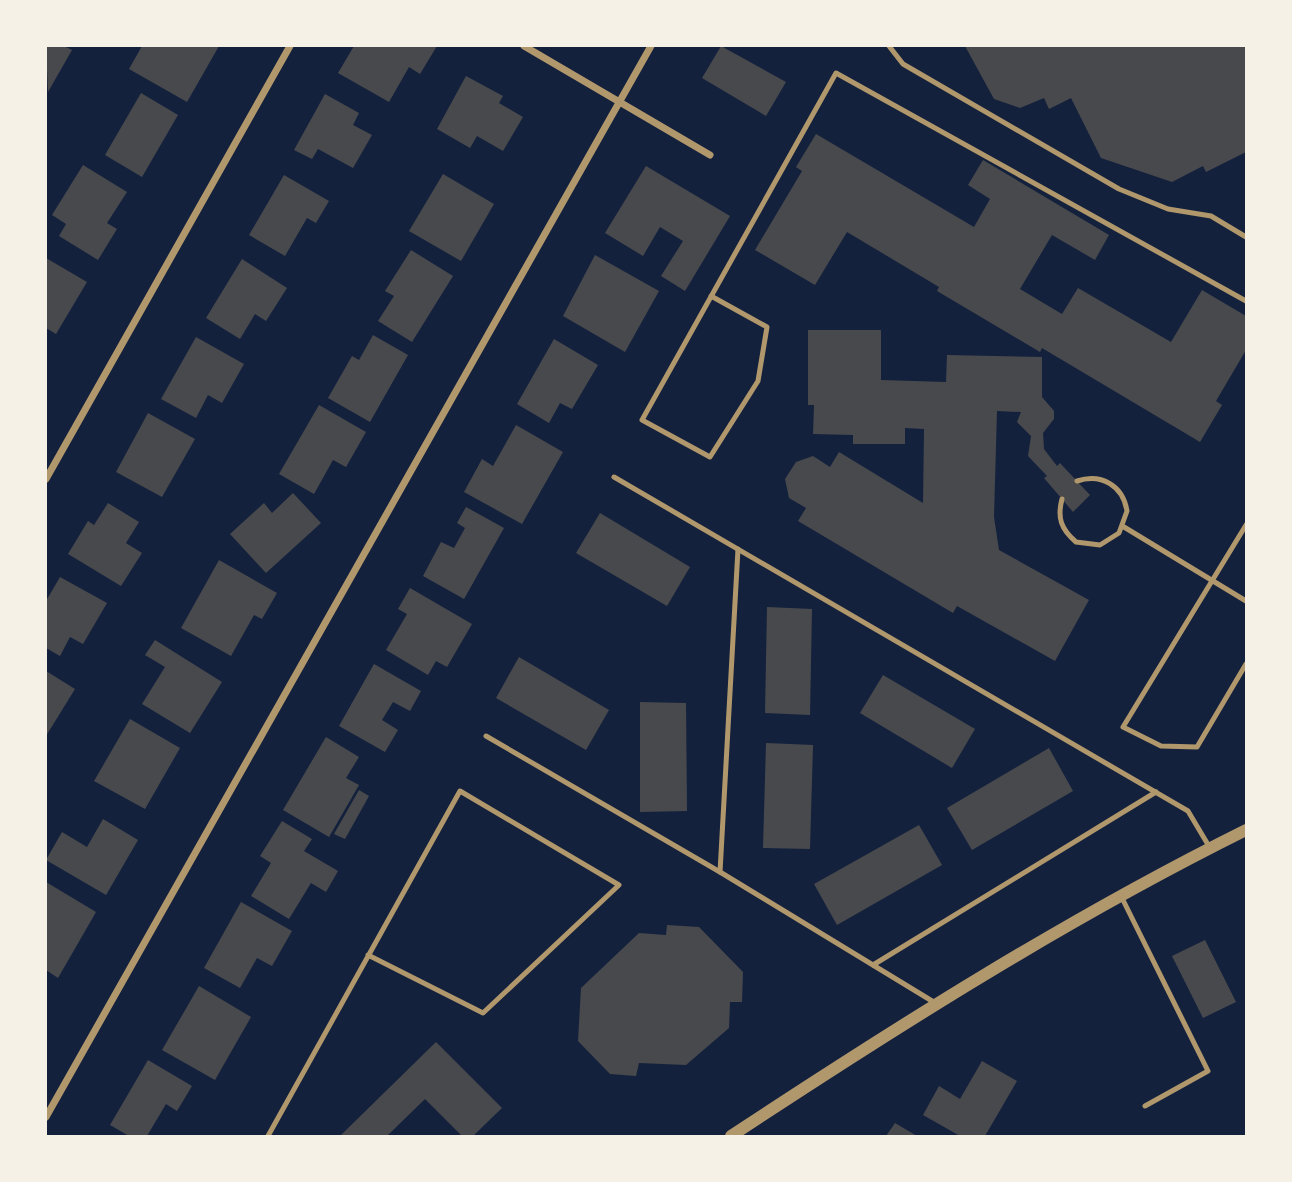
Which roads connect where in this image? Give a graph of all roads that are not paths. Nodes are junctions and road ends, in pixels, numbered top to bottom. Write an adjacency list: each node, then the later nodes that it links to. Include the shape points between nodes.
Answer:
1 (290, 46): 11 (street)
2 (524, 46): 5 (street)
3 (652, 46): 5 (street)
4 (889, 46): 7 (lane, via 903,64 1119,189 1168,209 1211,216)
5 (620, 102): 6 (street); 30 (street)
6 (710, 155)
7 (1247, 237)
8 (711, 296): 8 (lane, via 642,420 710,457 758,382 767,327); 9 (lane, via 836,73)
9 (1247, 302)
10 (614, 477): 16 (lane)
11 (46, 479)
12 (1077, 481): 15 (lane, via 1098,478 1118,490 1127,511)
13 (1062, 499): 15 (lane, via 1061,524 1076,542 1100,545)
14 (1247, 525): 17 (lane)
15 (1124, 527): 17 (lane)
16 (738, 550): 21 (lane); 24 (lane)
17 (1213, 580): 18 (lane); 19 (lane, via 1123,727 1161,747 1196,747)
18 (1247, 601)
19 (1247, 664)
20 (486, 736): 24 (lane)
21 (1156, 792): 23 (lane, via 1188,811); 27 (lane)
22 (1247, 830): 23 (street)
23 (1210, 848): 25 (street)
24 (720, 872): 27 (lane)
25 (1121, 896): 28 (street); 29 (lane, via 1208,1072)
26 (368, 955): 26 (lane, via 483,1013 619,885 460,791); 31 (lane)
27 (873, 965): 28 (lane)
28 (936, 1004): 32 (street)
29 (1145, 1106)
30 (46, 1117)
31 (268, 1136)
32 (731, 1136)

